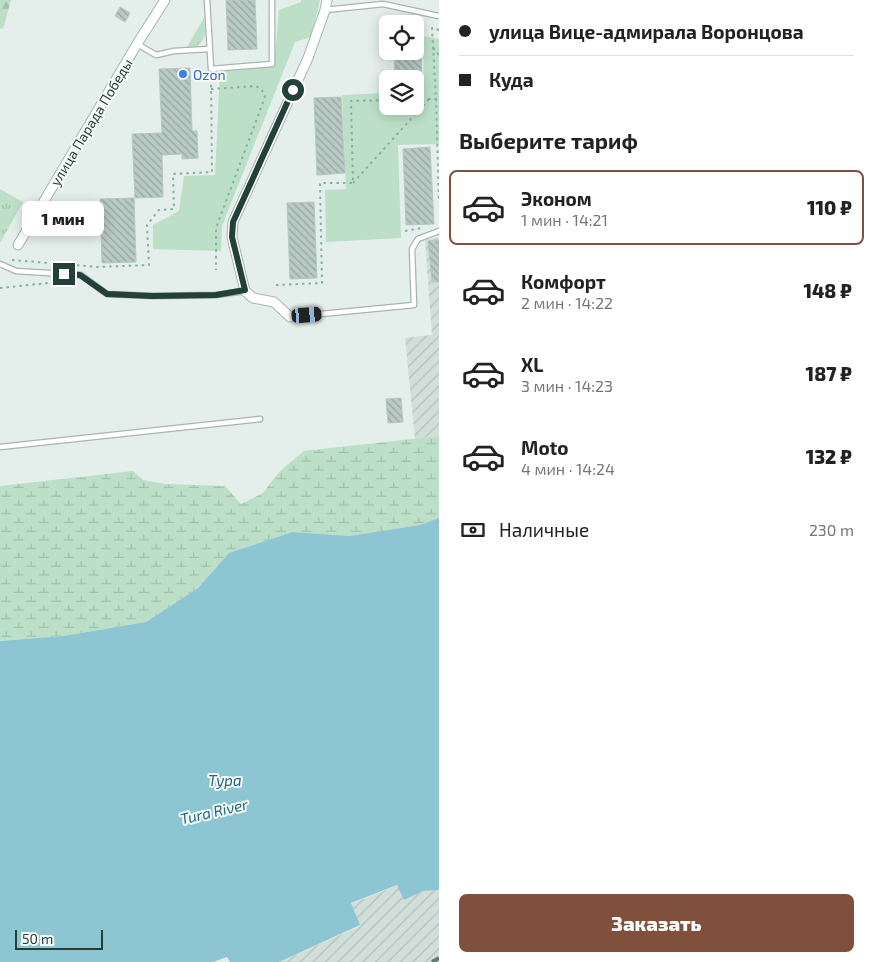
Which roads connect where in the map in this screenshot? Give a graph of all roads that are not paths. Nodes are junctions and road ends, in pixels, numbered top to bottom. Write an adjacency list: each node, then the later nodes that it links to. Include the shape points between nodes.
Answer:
1 (165, 0): 6 (street, улица Парада Победы)
2 (208, 0): 7 (lane)
3 (272, 0): 7 (lane, via 272,64 211,69)
4 (326, 5): 5 (lane, via 384,4); 11 (street, via 308,58 233,222 232,237)
5 (439, 16)
6 (137, 44): 7 (lane, via 156,55); 9 (street, улица Парада Победы)
7 (209, 49)
8 (439, 231): 12 (lane, via 418,239 412,249 414,305)
9 (18, 245)
10 (0, 264): 11 (lane, via 16,271 80,275 107,294 216,295)
11 (245, 290): 12 (street, via 253,298 274,302)
12 (290, 317)
13 (260, 419): 14 (lane)
14 (0, 446)

